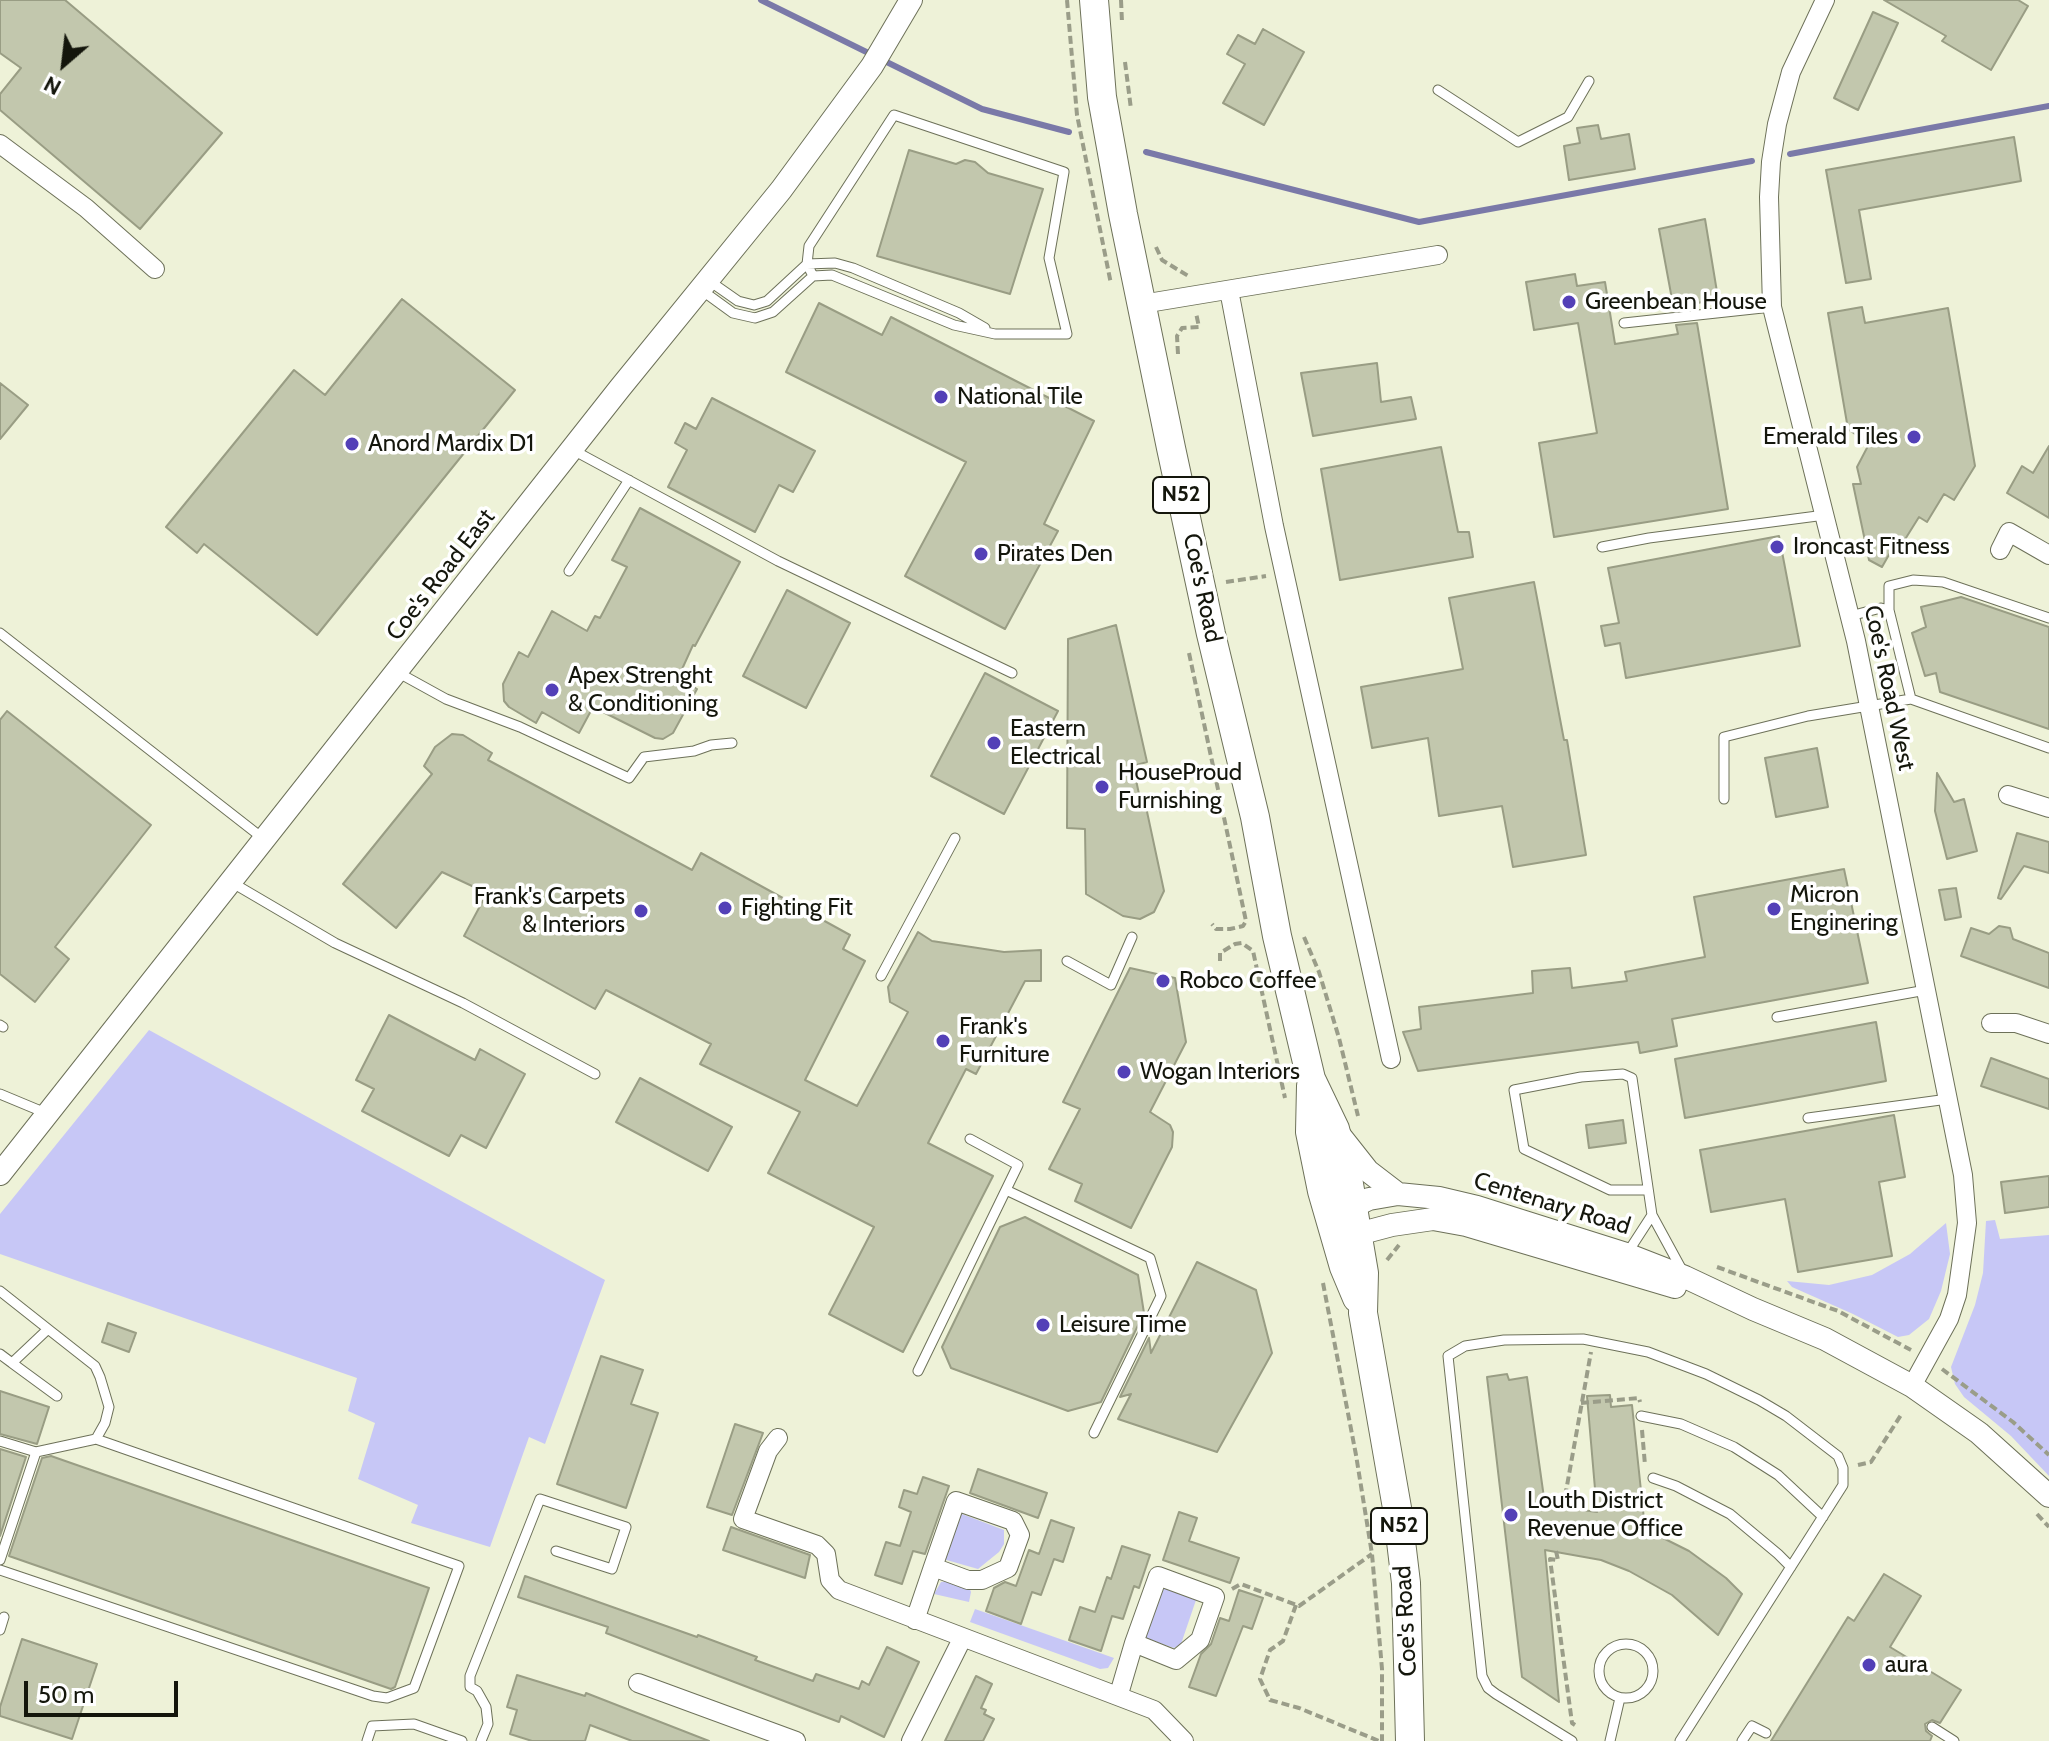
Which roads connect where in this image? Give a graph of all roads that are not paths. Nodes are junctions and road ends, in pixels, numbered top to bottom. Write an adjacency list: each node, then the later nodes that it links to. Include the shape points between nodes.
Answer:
1 (911, 0): 11 (street, Coe's Road East, via 872,66)
2 (1094, 0): 13 (main road, Coe's Road / N52, via 1102,97)
3 (1825, 0): 14 (street, Coe's Road West, via 1791,72 1777,124 1769,197)
4 (1589, 81): 5 (lane, via 1568,117 1518,142)
5 (1438, 90)
6 (0, 144): 9 (street, via 86,208)
7 (1438, 255): 12 (street)
8 (807, 264): 10 (lane); 11 (lane, via 767,301 754,305); 16 (lane, via 853,268); 16 (lane, via 809,246 894,115 1064,172 1049,258 1067,334)
9 (155, 269)
10 (813, 276): 11 (lane, via 773,312 755,318 733,313); 16 (lane, via 849,280 954,325)
11 (704, 284): 17 (street, Coe's Road East)
12 (1229, 290): 13 (street); 47 (street, via 1284,574)
13 (1142, 304): 49 (main road, Coe's Road / N52)
14 (1772, 307): 15 (lane); 19 (street, Coe's Road West)
15 (1624, 323)
16 (995, 334)
17 (572, 449): 18 (lane); 28 (street, Coe's Road East)
18 (629, 480): 23 (lane); 29 (lane, via 778,561)
19 (1825, 515): 20 (lane); 25 (street, Coe's Road West)
20 (1602, 547)
21 (2000, 550): 22 (street, via 2009,532)
22 (2049, 555)
23 (569, 571)
24 (1889, 610): 25 (lane); 26 (lane, via 1889,586 1913,580 1943,582); 30 (lane)
25 (1850, 616): 31 (street, Coe's Road West)
26 (2049, 618)
27 (0, 633): 38 (lane)
28 (397, 672): 32 (lane, via 446,699 629,778 644,757); 38 (street, Coe's Road East)
29 (1012, 673)
30 (1911, 699): 31 (lane); 33 (lane)
31 (1869, 707): 35 (lane, via 1724,737); 43 (street, Coe's Road West)
32 (732, 743)
33 (2049, 748)
34 (2008, 795): 36 (street)
35 (1724, 799)
36 (2049, 808)
37 (955, 838): 42 (lane)
38 (265, 840): 39 (street, Coe's Road East)
39 (231, 882): 48 (lane, via 335,943 463,1003); 52 (street, Coe's Road East)
40 (1132, 937): 41 (lane, via 1111,985)
41 (1067, 961)
42 (881, 976)
43 (1926, 990): 44 (lane); 51 (street, Coe's Road West)
44 (1777, 1017)
45 (1991, 1023): 46 (street, via 2016,1023)
46 (2049, 1034)
47 (1391, 1059)
48 (595, 1074)
49 (1311, 1079): 54 (main road, Coe's Road / N52); 61 (main road, Coe's Road / N52, via 1310,1132)
50 (0, 1094): 52 (lane)
51 (1948, 1099): 53 (lane); 70 (street, Coe's Road West, via 1967,1223 1962,1267 1949,1319)
52 (48, 1114): 56 (street, Coe's Road East)
53 (1808, 1118)
54 (1347, 1126): 59 (street, via 1368,1171); 61 (main road, Coe's Road / N52)
55 (970, 1139): 57 (lane, via 1018,1165)
56 (0, 1174)
57 (1006, 1190): 69 (lane); 73 (lane, via 1150,1258 1161,1296)
58 (1648, 1190): 58 (lane, via 1632,1078 1581,1077 1514,1090 1524,1149 1610,1190); 60 (lane)
59 (1398, 1194): 61 (street, Centenary Road, via 1369,1199); 62 (street, Centenary Road, via 1477,1207)
60 (1652, 1215): 62 (lane); 63 (lane)
61 (1343, 1223): 65 (street, Centenary Road, via 1392,1225 1433,1219 1466,1225); 102 (main road, Coe's Road / N52, via 1364,1273 1363,1313 1397,1508)
62 (1626, 1254): 63 (street, Centenary Road)
63 (1685, 1277): 65 (street, Centenary Road)
64 (0, 1291): 66 (lane)
65 (1753, 1309): 70 (street, Centenary Road, via 1825,1339)
66 (48, 1329): 68 (lane); 75 (lane, via 95,1366 100,1377 109,1407)
67 (0, 1354): 68 (lane)
68 (12, 1363): 71 (lane)
69 (918, 1371)
70 (1912, 1386): 79 (street, Centenary Road, via 1979,1433)
71 (57, 1396)
72 (1641, 1416): 80 (lane, via 1681,1424 1734,1447 1778,1475)
73 (1094, 1433)
74 (778, 1438): 87 (street, via 768,1451 743,1519 817,1545 826,1554 830,1580 839,1590)
75 (96, 1439): 77 (lane); 85 (lane, via 459,1566 414,1688 387,1698 373,1696)
76 (0, 1441): 77 (lane)
77 (36, 1452): 82 (lane)
78 (1653, 1478): 84 (lane, via 1730,1514)
79 (2049, 1496)
80 (1823, 1517): 84 (lane); 103 (lane, via 1843,1485 1838,1456 1759,1400 1674,1361 1593,1341 1504,1340 1465,1346 1448,1356 1482,1676 1488,1688)
81 (556, 1551): 98 (lane, via 612,1569 626,1527 540,1499 470,1676 470,1687 486,1707 488,1724)
82 (0, 1560)
83 (933, 1567): 83 (street, via 956,1501 1013,1521 1020,1535 1008,1568 982,1580); 87 (street)
84 (1791, 1567): 105 (lane)
85 (0, 1570)
86 (4, 1617): 88 (lane)
87 (915, 1620): 89 (street)
88 (0, 1630)
89 (962, 1639): 92 (street); 100 (street)
90 (1134, 1643): 90 (street, via 1158,1576 1215,1597 1200,1640 1176,1660); 92 (street)
91 (638, 1683): 99 (street)
92 (1119, 1694): 101 (street, via 1154,1710)
93 (1620, 1698): 93 (lane, via 1608,1691 1599,1671 1612,1647 1628,1644 1645,1652 1653,1673 1645,1690); 104 (lane)
94 (1932, 1727): 107 (lane)
95 (1766, 1733): 106 (lane, via 1752,1726)
96 (367, 1741): 97 (lane, via 372,1726 414,1724)
97 (462, 1741)
98 (481, 1741)
99 (796, 1741)
100 (911, 1741)
101 (1184, 1741)
102 (1410, 1741)
103 (1572, 1741)
104 (1610, 1741)
105 (1680, 1741)
106 (1742, 1741)
107 (1954, 1741)

